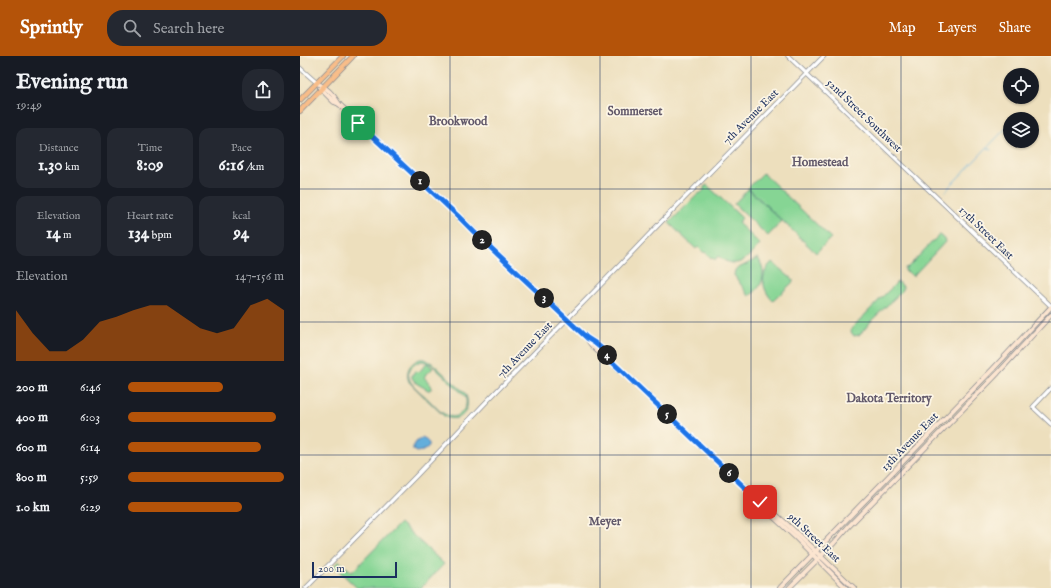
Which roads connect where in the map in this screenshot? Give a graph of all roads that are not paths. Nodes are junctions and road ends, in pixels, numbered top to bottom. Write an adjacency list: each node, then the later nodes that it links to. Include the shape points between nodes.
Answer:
1 (343, 56): 7 (main road)
2 (353, 56): 8 (main road)
3 (788, 56): 6 (street)
4 (824, 56): 6 (street, 7th Avenue East)
5 (300, 68): 7 (street)
6 (806, 73): 11 (street, 52nd Street Southwest); 14 (street, 7th Avenue East)
7 (317, 83): 8 (main road, 9th Street East); 9 (main road)
8 (323, 88): 10 (main road); 14 (main road, 9th Street East)
9 (300, 100)
10 (300, 111)
11 (910, 172): 12 (street, 17th Street East)
12 (1051, 306): 17 (main road, 13th Avenue East)
13 (1051, 315): 18 (main road, 13th Avenue East)
14 (566, 320): 17 (main road, 9th Street East); 19 (street, 7th Avenue East)
15 (1051, 388): 16 (street, via 1033,407)
16 (1051, 424)
17 (815, 553): 18 (main road, 9th Street East); 20 (main road, 13th Avenue East)
18 (819, 558): 21 (main road, 13th Avenue East); 22 (main road, 9th Street East); 23 (main road, 9th Street East)
19 (306, 588)
20 (780, 588)
21 (789, 588)
22 (846, 588)
23 (854, 588)

